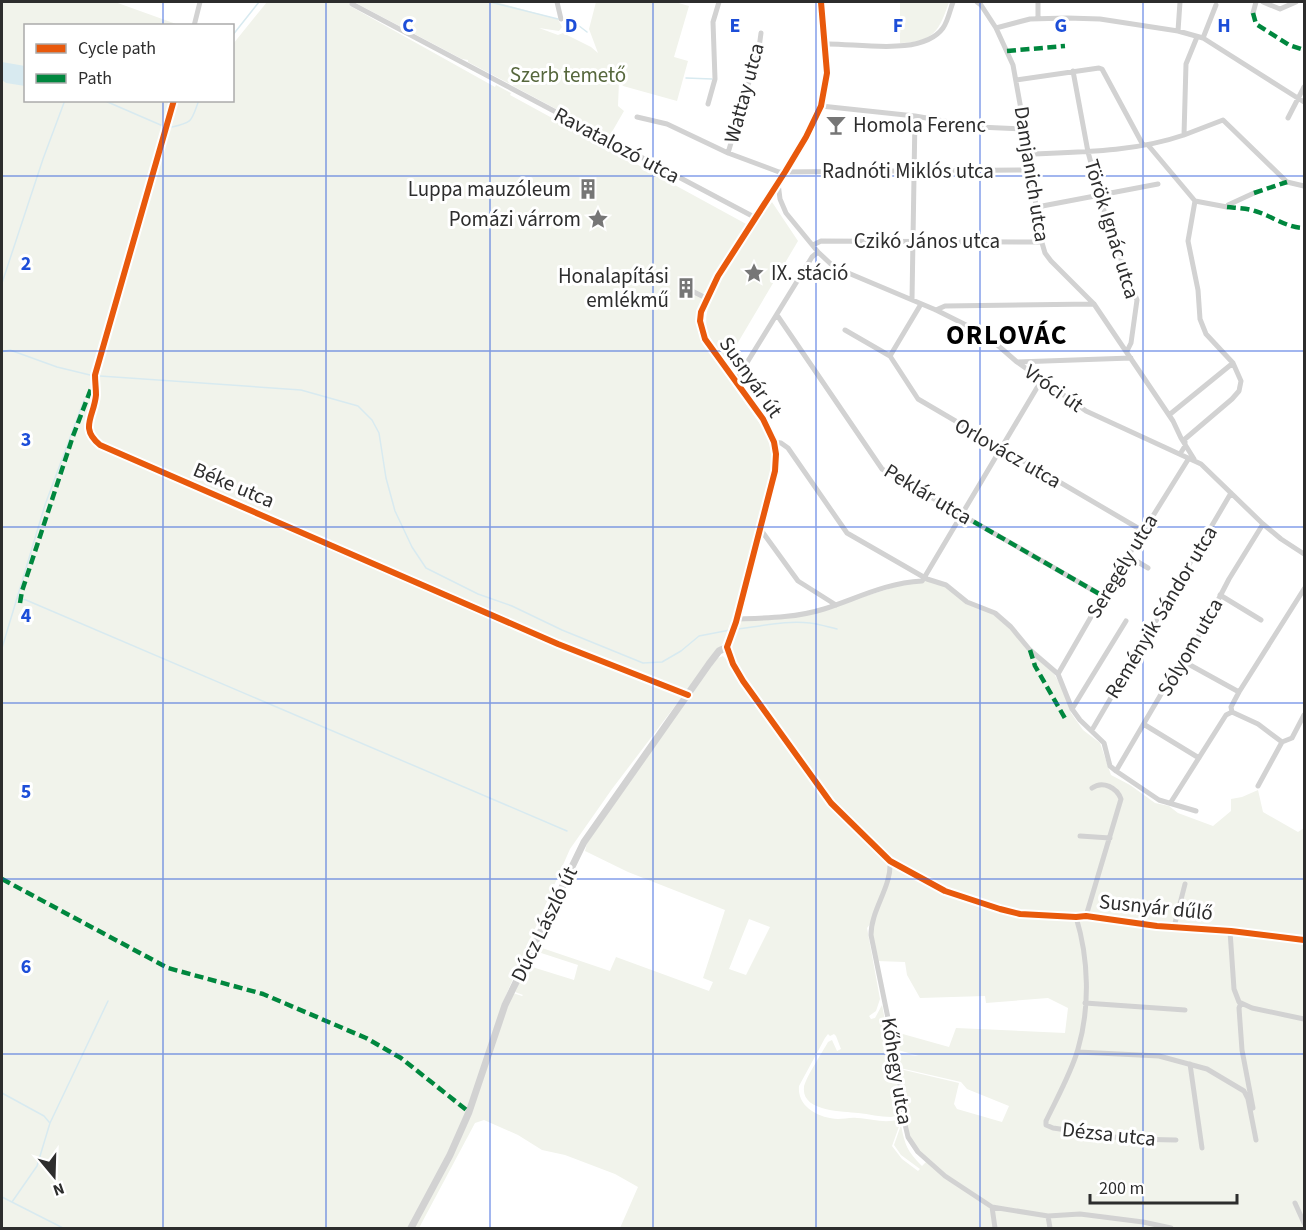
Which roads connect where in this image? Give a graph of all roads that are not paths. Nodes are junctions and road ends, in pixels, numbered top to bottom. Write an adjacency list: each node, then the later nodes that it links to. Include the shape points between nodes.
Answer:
1 (200, 2): 17 (street)
2 (557, 2): 15 (street)
3 (719, 2): 29 (street, via 713,22 715,79)
4 (820, 2): 22 (street, Susnyár út)
5 (953, 2): 22 (street, via 943,28 921,44)
6 (976, 2): 18 (street, Damjanich utca)
7 (1038, 2): 16 (street)
8 (1180, 2): 19 (street)
9 (1256, 2): 14 (street)
10 (1263, 2): 11 (street, via 1280,9)
11 (1296, 2)
12 (352, 4): 52 (street, Ravatalozó utca)
13 (1216, 6): 21 (street)
14 (1253, 13)
15 (561, 19)
16 (1038, 19): 18 (street); 19 (street, via 1100,19)
17 (195, 24)
18 (996, 28): 24 (street, Damjanich utca)
19 (1178, 32): 21 (street)
20 (761, 33): 38 (street, Wattay utca)
21 (1200, 38): 26 (street); 35 (street, via 1186,64)
22 (825, 44): 30 (street, Susnyár út, via 827,73)
23 (1073, 71): 24 (street); 36 (street, via 1102,69); 37 (street, Török Ignác utca)
24 (1016, 80): 34 (street, Damjanich utca)
25 (1305, 87): 26 (street)
26 (1299, 98): 28 (street); 33 (street)
27 (173, 102): 100 (street, Béke utca, via 95,375 96,396 88,426 91,437 100,445 558,644)
28 (1305, 102)
29 (708, 104)
30 (821, 106): 31 (street); 41 (street, Susnyár út)
31 (915, 116): 34 (street, via 971,126); 42 (street)
32 (638, 117): 38 (street, Radnóti Miklós utca, via 667,124)
33 (1288, 118)
34 (1025, 129): 39 (street, Damjanich utca)
35 (1184, 135): 36 (street); 45 (street, via 1223,120 1287,182)
36 (1145, 145): 37 (street); 50 (street)
37 (1088, 152): 39 (street); 48 (street, Török Ignác utca)
38 (728, 153): 41 (street, Radnóti Miklós utca)
39 (1029, 154): 40 (street, Damjanich utca)
40 (1032, 171): 42 (street, Radnóti Miklós utca); 51 (street, Damjanich utca)
41 (785, 172): 42 (street, Radnóti Miklós utca); 43 (street, Susnyár út)
42 (913, 172): 53 (street)
43 (778, 183): 47 (street, Susnyár út); 49 (street, Vróci út)
44 (1158, 184): 48 (street)
45 (1305, 186)
46 (1254, 193): 50 (street, via 1227,207)
47 (770, 195): 49 (street); 52 (street, Susnyár út)
48 (1100, 196): 51 (street); 65 (street, Török Ignác utca, via 1137,300)
49 (780, 199): 55 (street, Vróci út, via 786,213)
50 (1195, 201): 69 (street, via 1188,241 1200,319 1206,334)
51 (1037, 207): 54 (street, Damjanich utca)
52 (756, 218): 58 (street, Susnyár út)
53 (914, 241): 54 (street, Czikó János utca); 55 (street, Czikó János utca); 59 (street)
54 (1042, 242): 61 (street, Damjanich utca, via 1051,261)
55 (813, 245): 56 (street, Vróci út)
56 (818, 252): 59 (street, Vróci út, via 840,270); 63 (street)
57 (692, 291): 58 (street)
58 (706, 298): 71 (street, Susnyár út, via 701,312 702,331)
59 (912, 300): 60 (street, Vróci út)
60 (921, 304): 62 (street, Vróci út); 66 (street)
61 (1094, 304): 62 (street, via 945,306); 65 (street, Damjanich utca)
62 (936, 310): 68 (street, Vróci út, via 986,335)
63 (777, 315): 71 (street); 79 (street, Peklár utca, via 882,469)
64 (845, 330): 66 (street, Orlovácz utca)
65 (1127, 351): 67 (street, Damjanich utca)
66 (890, 356): 75 (street, Orlovácz utca, via 918,399)
67 (1131, 358): 68 (street); 72 (street, Damjanich utca)
68 (1017, 362): 70 (street, Vróci út)
69 (1233, 363): 72 (street); 74 (street, via 1241,378 1239,391 1185,439)
70 (1041, 381): 75 (street); 76 (street, Vróci út, via 1086,411)
71 (735, 382): 73 (street, Susnyár út, via 763,419)
72 (1169, 415): 74 (street, Damjanich utca)
73 (774, 442): 81 (street, Susnyár út, via 776,471); 86 (street, via 788,448 847,533)
74 (1185, 446): 76 (street); 77 (street, Damjanich utca)
75 (1001, 449): 79 (street); 82 (street, Orlovácz utca)
76 (1180, 454): 77 (street, Vróci út)
77 (1192, 459): 78 (street, Vróci út); 82 (street, Seregély utca)
78 (1231, 494): 80 (street, Vróci út); 105 (street, Reményik Sándor utca)
79 (962, 515): 87 (street); 91 (street, Peklár utca)
80 (1263, 524): 83 (street, Vróci út); 90 (street, Sólyom utca)
81 (761, 530): 92 (street, via 798,581); 95 (street, Susnyár út)
82 (1143, 531): 84 (street, Seregély utca)
83 (1305, 554)
84 (1128, 556): 85 (street); 91 (street, Seregély utca)
85 (1148, 568)
86 (910, 570): 87 (street); 88 (street)
87 (924, 578): 88 (street); 98 (street, via 946,585 967,602 995,614)
88 (911, 581): 92 (street, via 878,588)
89 (1305, 589): 99 (street)
90 (1220, 595): 93 (street); 97 (street, Sólyom utca, via 1202,631)
91 (1102, 596): 98 (street, Seregély utca)
92 (836, 605): 95 (street)
93 (1261, 620)
94 (1126, 621): 101 (street)
95 (734, 626): 96 (street, Susnyár út)
96 (727, 647): 100 (street, Dúcz László út, via 719,651); 115 (street, Susnyár dűlő, via 743,681 831,803)
97 (1181, 660): 99 (street); 104 (street, Sólyom utca)
98 (1058, 674): 101 (street)
99 (1239, 692): 102 (street)
100 (687, 695): 137 (street, Dúcz László út, via 584,842 509,996 450,1155)
101 (1072, 709): 105 (street)
102 (1232, 711): 106 (street); 107 (street)
103 (1304, 717): 106 (street, via 1292,738)
104 (1145, 724): 107 (street); 108 (street, Sólyom utca)
105 (1092, 730): 108 (street, via 1104,743 1110,766)
106 (1282, 742): 109 (street)
107 (1199, 758): 111 (street)
108 (1116, 771): 111 (street, via 1159,800)
109 (1258, 786)
110 (1092, 788): 114 (street, via 1105,784 1121,797)
111 (1171, 802): 112 (street)
112 (1196, 811)
113 (1080, 836): 114 (street)
114 (1110, 838): 117 (street)
115 (890, 861): 118 (street, Susnyár dűlő, via 945,891 1000,909); 134 (street, Kőhegy utca, via 890,874 872,918 871,935 908,1137 918,1152 945,1176)
116 (1185, 884): 119 (street)
117 (1086, 916): 118 (street, Susnyár dűlő); 119 (street, Susnyár dűlő)
118 (1076, 917): 122 (street, via 1084,949)
119 (1174, 927): 120 (street, Susnyár dűlő)
120 (1230, 931): 121 (street, Susnyár dűlő); 123 (street, via 1234,989)
121 (1305, 939)
122 (1085, 1003): 124 (street); 126 (street)
123 (1241, 1004): 125 (street); 128 (street, via 1239,1019)
124 (1185, 1010)
125 (1305, 1019)
126 (1078, 1052): 127 (street, via 1159,1056); 130 (street, Dézsa utca, via 1046,1121 1048,1126 1128,1139)
127 (1190, 1064): 128 (street, via 1207,1069 1244,1091); 132 (street)
128 (1250, 1099): 129 (street); 131 (street)
129 (1253, 1108)
130 (1176, 1140)
131 (1256, 1140)
132 (1202, 1148)
133 (1295, 1203): 136 (street)
134 (992, 1207): 135 (street, Kőhegy utca); 138 (street)
135 (1048, 1216): 139 (street); 140 (street, Kőhegy utca, via 1080,1214)
136 (1305, 1223)
137 (411, 1228)
138 (995, 1228)
139 (1050, 1228)
140 (1172, 1228)

